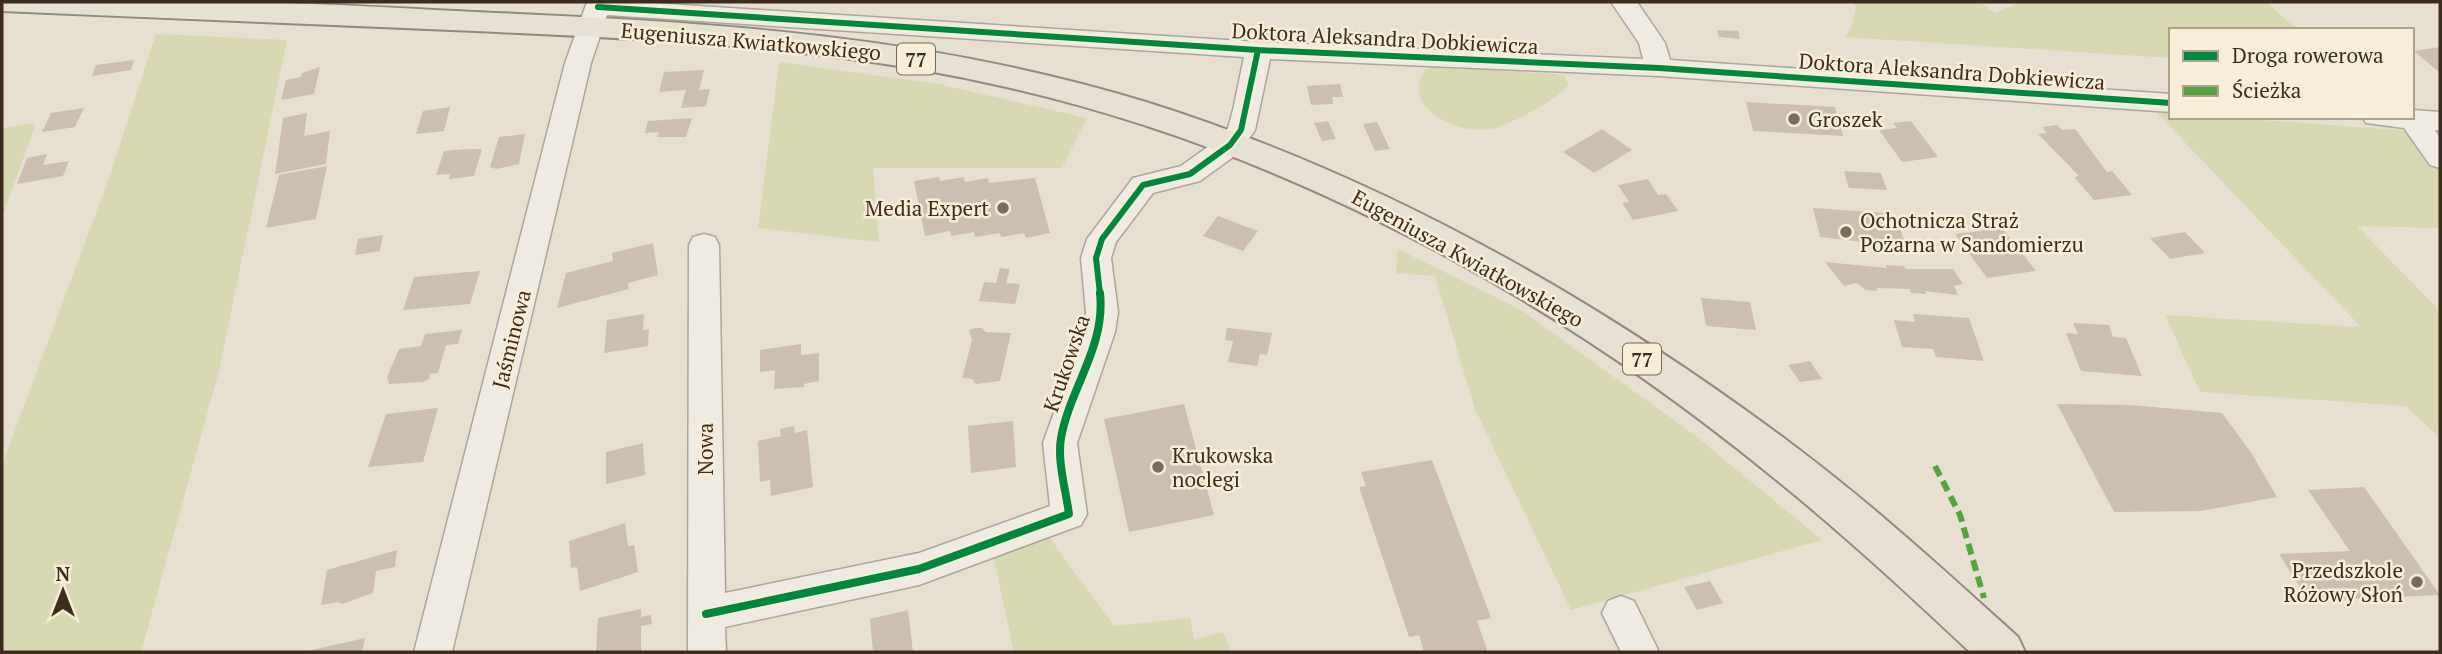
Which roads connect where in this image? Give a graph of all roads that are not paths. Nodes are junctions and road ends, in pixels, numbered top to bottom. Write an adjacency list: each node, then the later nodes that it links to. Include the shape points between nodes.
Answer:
1 (2, 2): 3 (main road, Eugeniusza Kwiatkowskiego / 77)
2 (1624, 2): 5 (street, via 1653,43)
3 (596, 12): 4 (street, Doktora Aleksandra Dobkiewicza); 9 (main road, Eugeniusza Kwiatkowskiego / 77, via 934,62 1067,91); 14 (street, Jaśminowa, via 578,63)
4 (1258, 50): 5 (street, Doktora Aleksandra Dobkiewicza); 9 (street, Krukowska, via 1248,110)
5 (1659, 68): 6 (street, Doktora Aleksandra Dobkiewicza)
6 (2169, 103)
7 (2401, 119): 8 (street)
8 (2426, 121): 10 (street)
9 (1230, 145): 13 (street, Krukowska, via 1190,174 1143,185 1102,239 1097,258 1102,312 1099,332 1060,443 1069,514 919,569); 17 (main road, Eugeniusza Kwiatkowskiego / 77, via 1405,220 1515,279 1626,347 1816,487)
10 (2440, 158)
11 (704, 245): 13 (street, Nowa)
12 (1621, 613): 16 (street)
13 (706, 614): 15 (street, Nowa)
14 (433, 652)
15 (707, 652)
16 (1640, 652)
17 (2002, 652)

